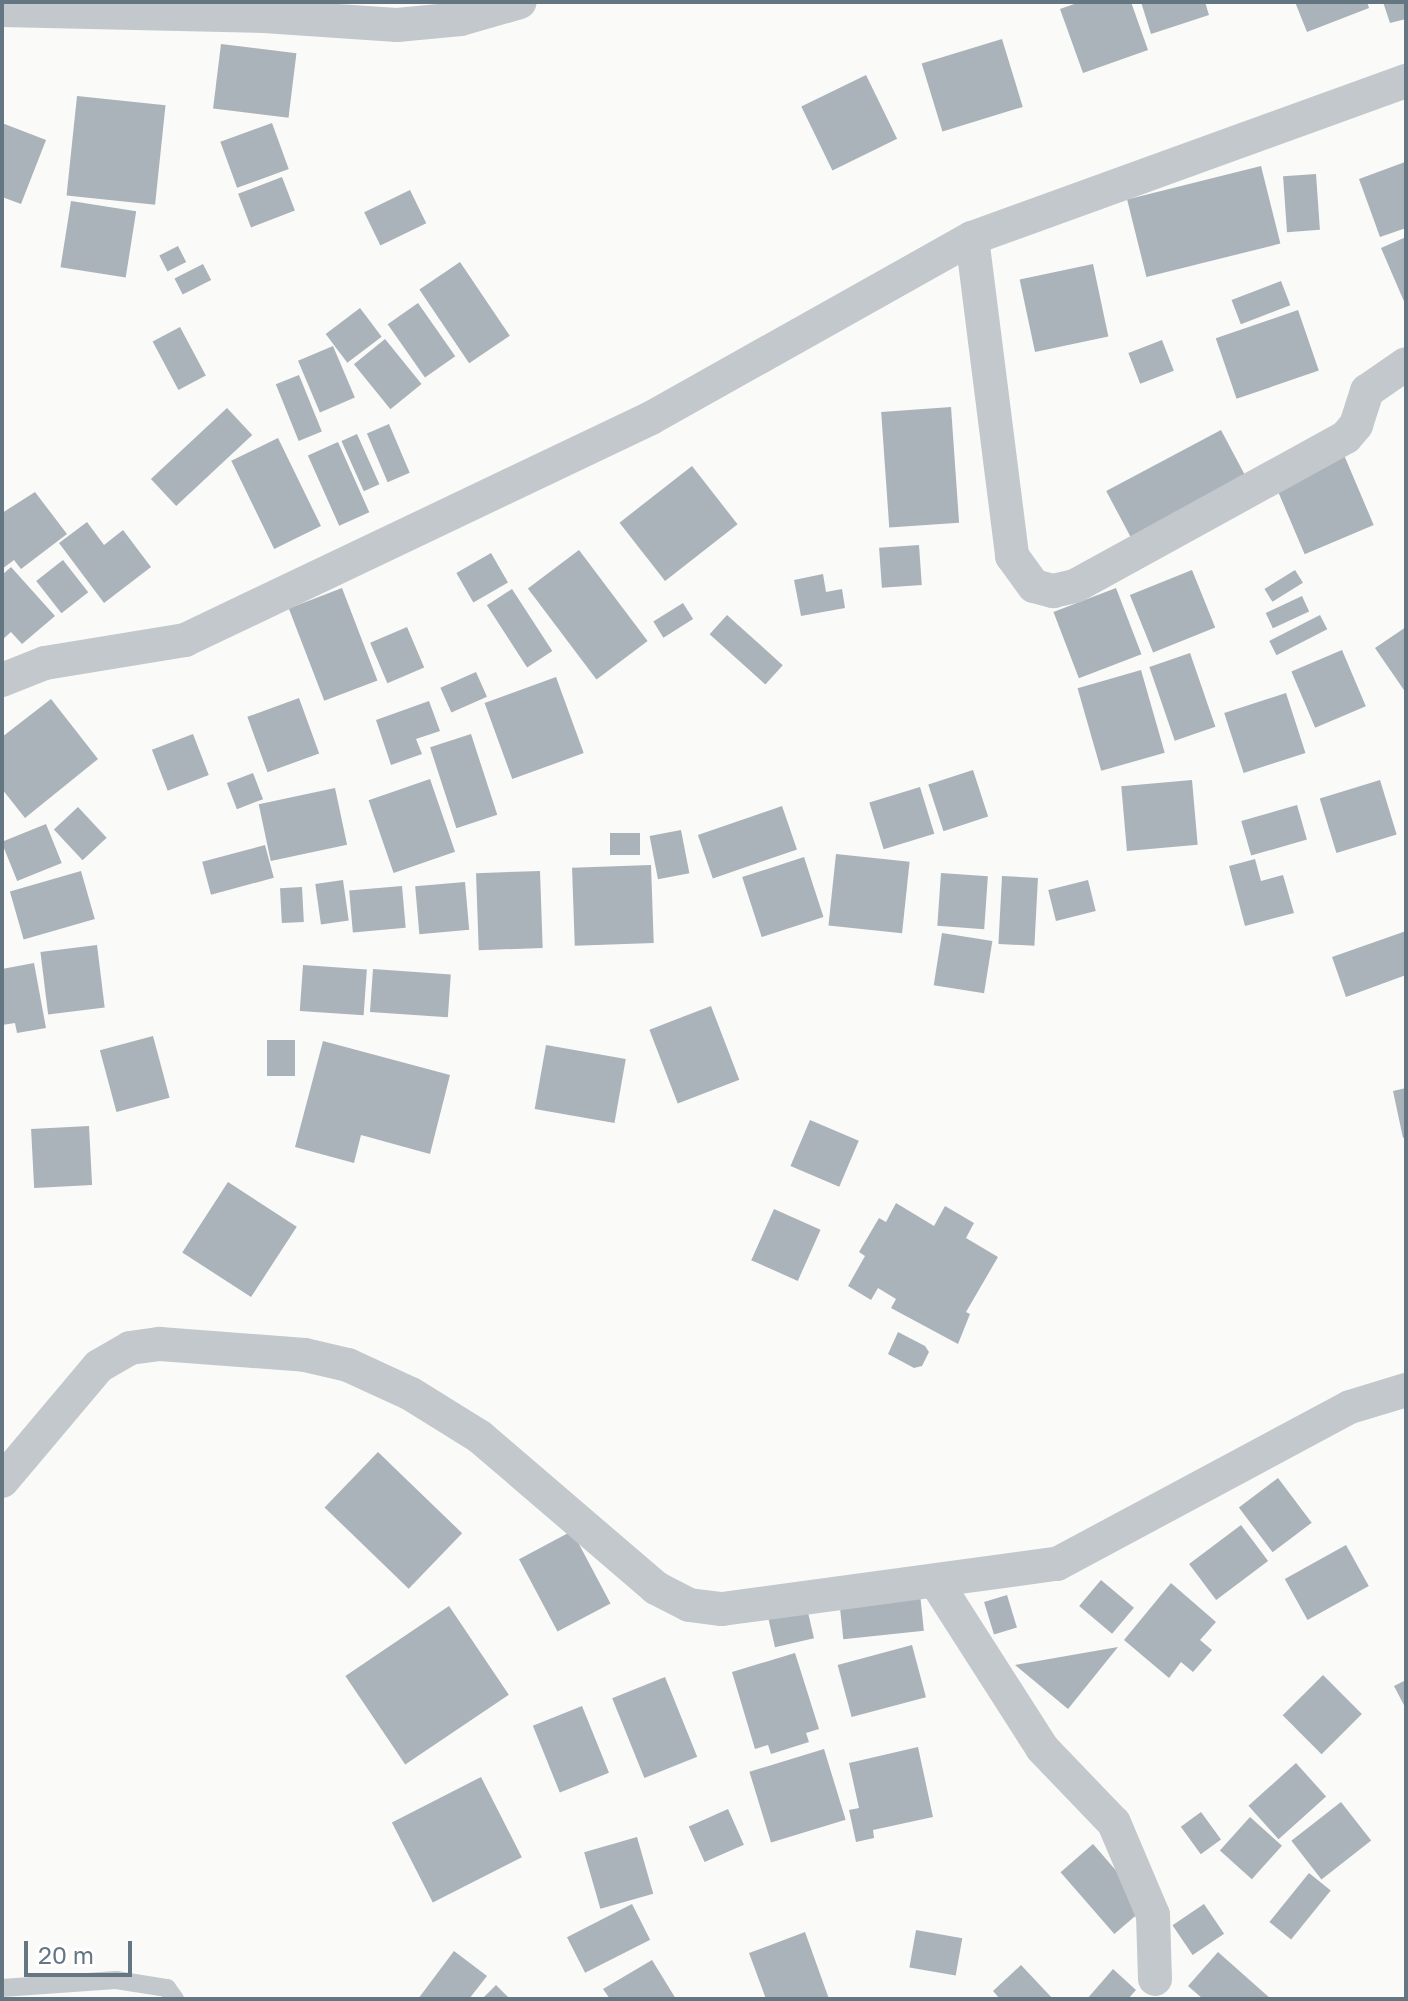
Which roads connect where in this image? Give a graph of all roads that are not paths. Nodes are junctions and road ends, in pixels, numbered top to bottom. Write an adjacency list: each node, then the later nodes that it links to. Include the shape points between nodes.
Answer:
1 (520, 2): 2 (street, via 461,19 397,25)
2 (2, 10)
3 (1406, 81): 4 (street)
4 (972, 238): 5 (street, via 1012,556 1021,575 1043,589 1075,586 1346,437 1356,425 1367,391); 6 (street, via 651,418 200,634 164,645 45,663)
5 (1406, 364)
6 (2, 680)
7 (1406, 1390): 9 (street, via 1350,1407 1057,1564)
8 (2, 1481): 9 (street, via 99,1366 130,1348 160,1344 305,1355 348,1365 411,1394 480,1437 656,1588 689,1605 722,1609)
9 (936, 1582): 10 (street, via 1034,1737 1114,1823 1153,1915)
10 (1155, 1979)
11 (2, 1988): 12 (lane, via 116,1980 167,1988)
12 (175, 1999)

